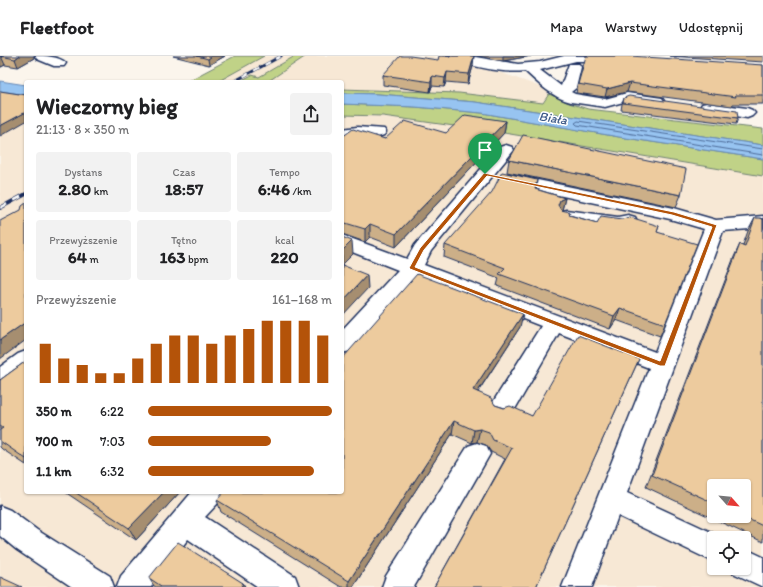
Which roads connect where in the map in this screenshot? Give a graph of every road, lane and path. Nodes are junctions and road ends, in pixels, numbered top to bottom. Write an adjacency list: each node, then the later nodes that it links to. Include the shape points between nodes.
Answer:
1 (42, 56): 5 (street)
2 (451, 56): 6 (street, via 504,66)
3 (589, 56): 4 (street); 6 (street)
4 (628, 58)
5 (59, 63)
6 (528, 67): 8 (street)
7 (574, 67): 8 (street, via 569,88)
8 (560, 92): 9 (street, via 571,98 605,104 627,97)
9 (672, 103)
10 (694, 106): 11 (street)
11 (746, 113)
12 (378, 132): 13 (street)
13 (344, 134)
14 (506, 150): 15 (street)
15 (485, 174): 16 (street); 21 (street, via 422,249)
16 (637, 206): 17 (street, via 630,221 618,223); 19 (street)
17 (566, 216)
18 (763, 222): 19 (street)
19 (715, 226): 25 (street)
20 (344, 242): 21 (street)
21 (412, 268): 22 (street); 23 (street)
22 (554, 322): 25 (street); 27 (street)
23 (344, 343)
24 (24, 362): 26 (street)
25 (662, 364): 30 (street)
26 (0, 380)
27 (502, 409)
28 (476, 454): 39 (street)
29 (208, 494): 32 (street)
30 (611, 499): 33 (street); 40 (street)
31 (0, 519): 36 (street, via 27,540)
32 (185, 520): 37 (street); 38 (street)
33 (707, 545)
34 (751, 566): 35 (street)
35 (763, 572)
36 (100, 587)
37 (132, 587)
38 (284, 587)
39 (397, 587)
40 (577, 587)

